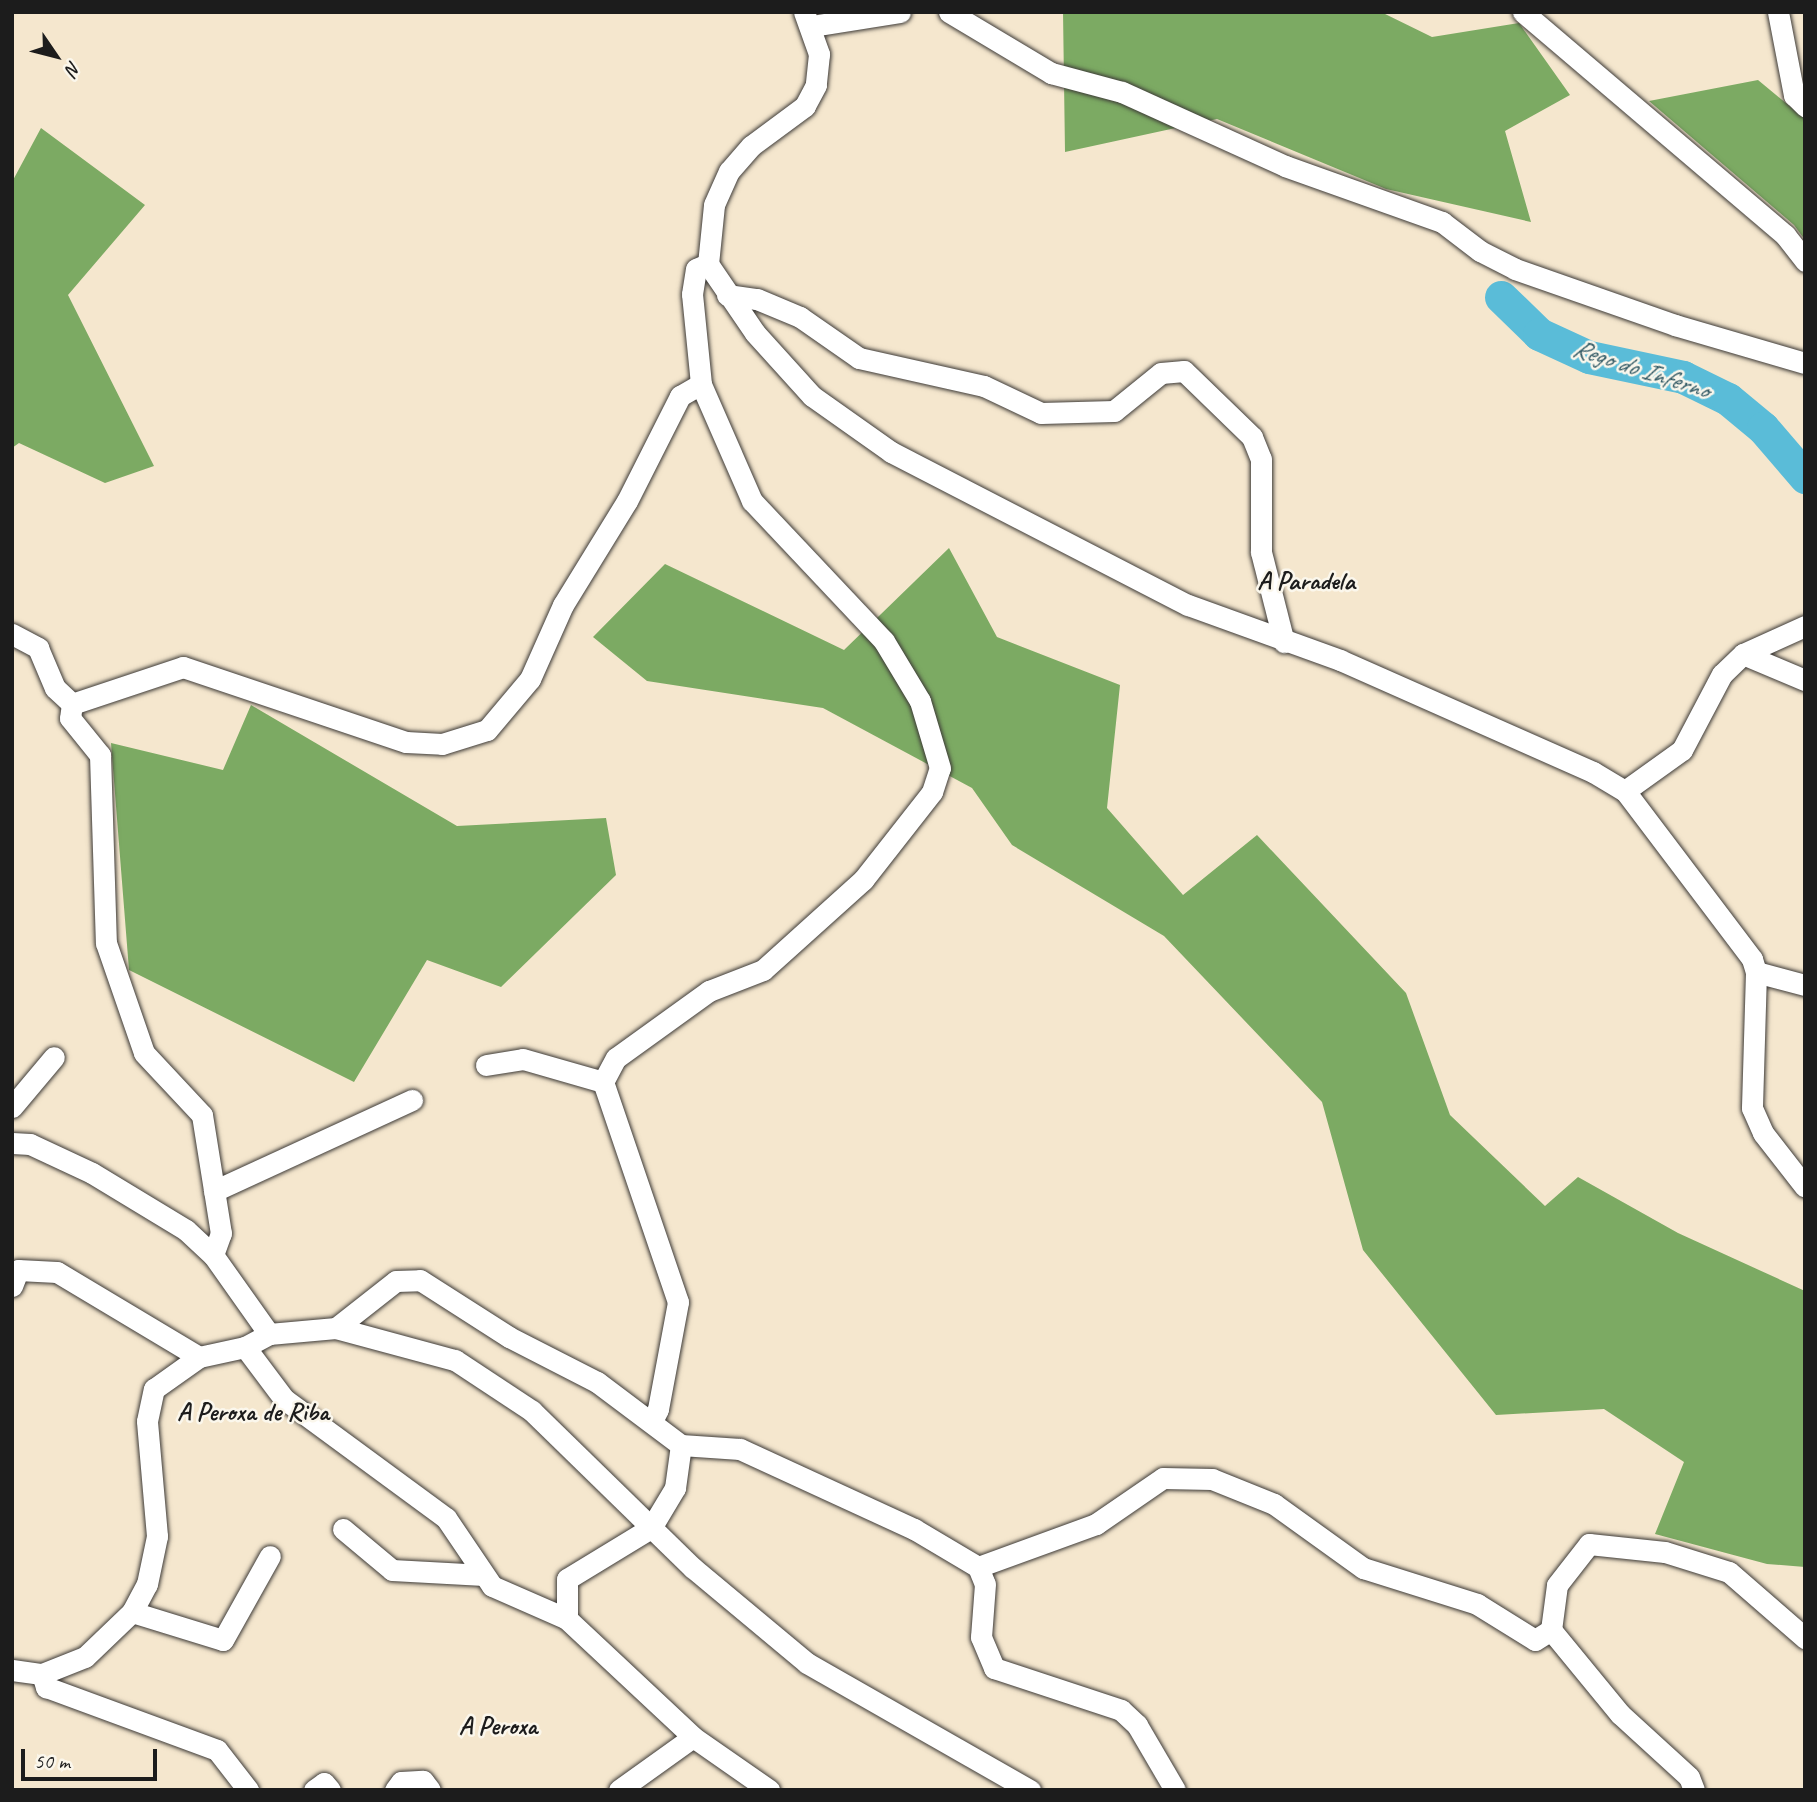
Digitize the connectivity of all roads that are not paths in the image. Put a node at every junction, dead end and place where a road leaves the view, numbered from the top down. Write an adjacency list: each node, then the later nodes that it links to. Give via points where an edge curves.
1 (900, 12): 5 (street)
2 (949, 12): 10 (street, via 1051,73 1122,92 1285,166 1442,222 1480,251 1516,269 1675,326)
3 (1523, 12): 7 (street, via 1784,234)
4 (1778, 12): 6 (street, via 1794,96)
5 (808, 19): 8 (street, via 819,54 816,85 805,106 751,146 729,171 714,205)
6 (1805, 106)
7 (1805, 261)
8 (708, 264): 9 (street); 11 (street, via 696,269 692,295)
9 (727, 295): 14 (street, via 812,396 891,453 1188,605); 14 (street, via 757,299 800,317 859,358 984,386 1041,413 1114,411 1161,373 1184,371 1252,437 1261,459 1262,552)
10 (1805, 363)
11 (701, 384): 17 (street, via 680,396 627,501 563,605 530,678 507,711 470,738 406,742 183,667 165,669 93,701); 23 (street, via 752,501 810,568 884,641 920,701 940,768 932,792 863,880 763,970 709,991 616,1058)
12 (1805, 626): 15 (street)
13 (12, 634): 17 (street, via 38,648 54,688)
14 (1284, 642): 18 (street, via 1340,660 1442,704)
15 (1743, 654): 16 (street); 18 (street, via 1722,674 1682,750)
16 (1805, 680)
17 (72, 704): 28 (street, via 70,718 100,755 106,943 144,1053 202,1115)
18 (1625, 791): 19 (street, via 1695,889 1740,939)
19 (1756, 972): 20 (street); 27 (street, via 1752,1108 1777,1154)
20 (1805, 985)
21 (54, 1057): 25 (street)
22 (486, 1065): 23 (street, via 523,1059)
23 (603, 1082): 35 (street, via 678,1302)
24 (412, 1100): 28 (street)
25 (12, 1107)
26 (12, 1143): 29 (street, via 30,1144 92,1173 186,1230)
27 (1805, 1187)
28 (214, 1191): 29 (street, via 221,1233)
29 (213, 1255): 32 (street)
30 (12, 1286): 34 (street, via 18,1270 57,1272)
31 (337, 1328): 32 (street); 35 (street, via 396,1281 419,1280 509,1337 597,1382); 37 (street, via 455,1360 532,1411)
32 (268, 1334): 33 (street)
33 (245, 1347): 34 (street); 41 (street, via 284,1399 446,1518)
34 (200, 1357): 42 (street, via 154,1388 147,1421 157,1536 147,1584)
35 (652, 1421): 36 (street)
36 (681, 1445): 37 (street, via 675,1488); 40 (street, via 740,1449 914,1529)
37 (651, 1528): 43 (street, via 567,1579); 49 (street, via 807,1663)
38 (343, 1529): 41 (street, via 391,1570)
39 (270, 1556): 42 (street, via 223,1640)
40 (978, 1567): 44 (street, via 1096,1524 1163,1478 1212,1479 1274,1504 1363,1569 1477,1604 1535,1640); 57 (street, via 985,1584 981,1637 994,1668 1121,1710 1137,1725)
41 (484, 1575): 43 (street, via 492,1586)
42 (132, 1612): 47 (street, via 85,1657)
43 (567, 1619): 48 (street)
44 (1550, 1630): 45 (street, via 1556,1584 1589,1544 1665,1552 1729,1572); 58 (street, via 1620,1714 1689,1777)
45 (1805, 1637)
46 (12, 1670): 47 (street)
47 (42, 1674): 50 (street, via 47,1687 217,1750)
48 (692, 1737): 55 (street); 56 (street)
49 (1026, 1788)
50 (248, 1790)
51 (314, 1790): 52 (street, via 324,1783)
52 (330, 1790)
53 (394, 1790): 54 (street, via 401,1782 423,1781)
54 (430, 1790)
55 (619, 1790)
56 (769, 1790)
57 (1175, 1790)
58 (1694, 1790)

